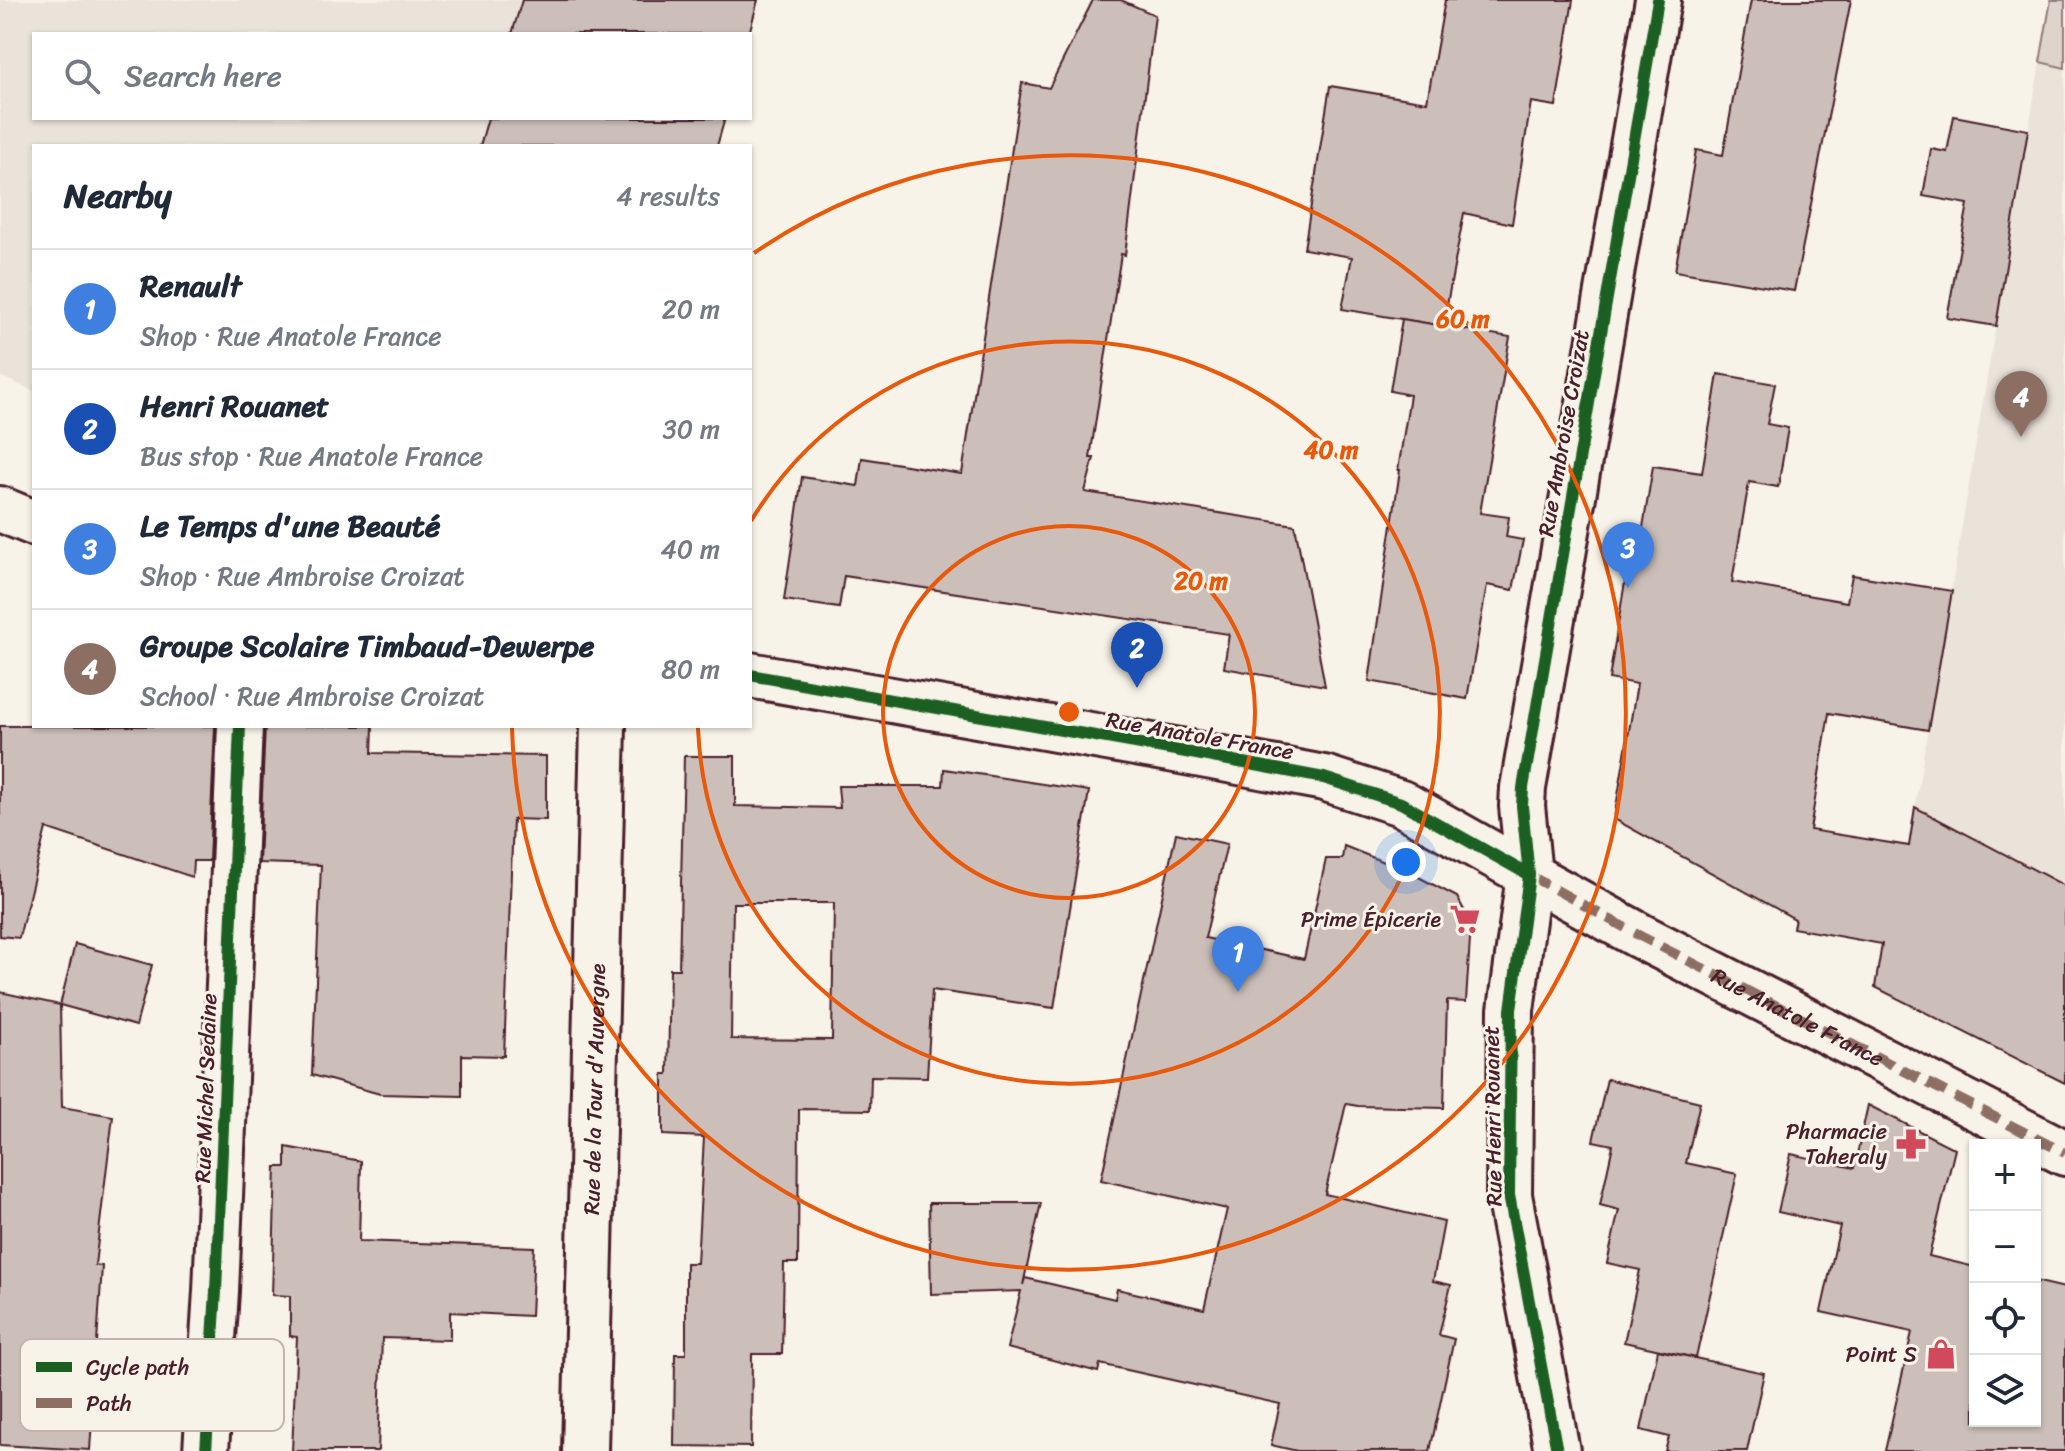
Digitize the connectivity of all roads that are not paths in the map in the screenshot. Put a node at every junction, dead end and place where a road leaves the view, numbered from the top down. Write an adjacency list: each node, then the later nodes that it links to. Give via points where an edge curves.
1 (1658, 0): 7 (street, Rue Ambroise Croizat, via 1523,788)
2 (0, 509): 3 (street)
3 (32, 522)
4 (752, 675): 7 (street, Rue Anatole France, via 1324,778 1401,803)
5 (240, 728): 9 (street, Rue Michel Sedaine)
6 (603, 728): 12 (street, Rue de la Tour d'Auvergne)
7 (1529, 875): 8 (street, Rue Anatole France); 13 (street, Rue Henri Rouanet, via 1511,1010 1509,1195)
8 (2065, 1153)
9 (213, 1339)
10 (207, 1431): 11 (street, Rue Michel Sedaine)
11 (206, 1451)
12 (585, 1451)
13 (1557, 1451)

